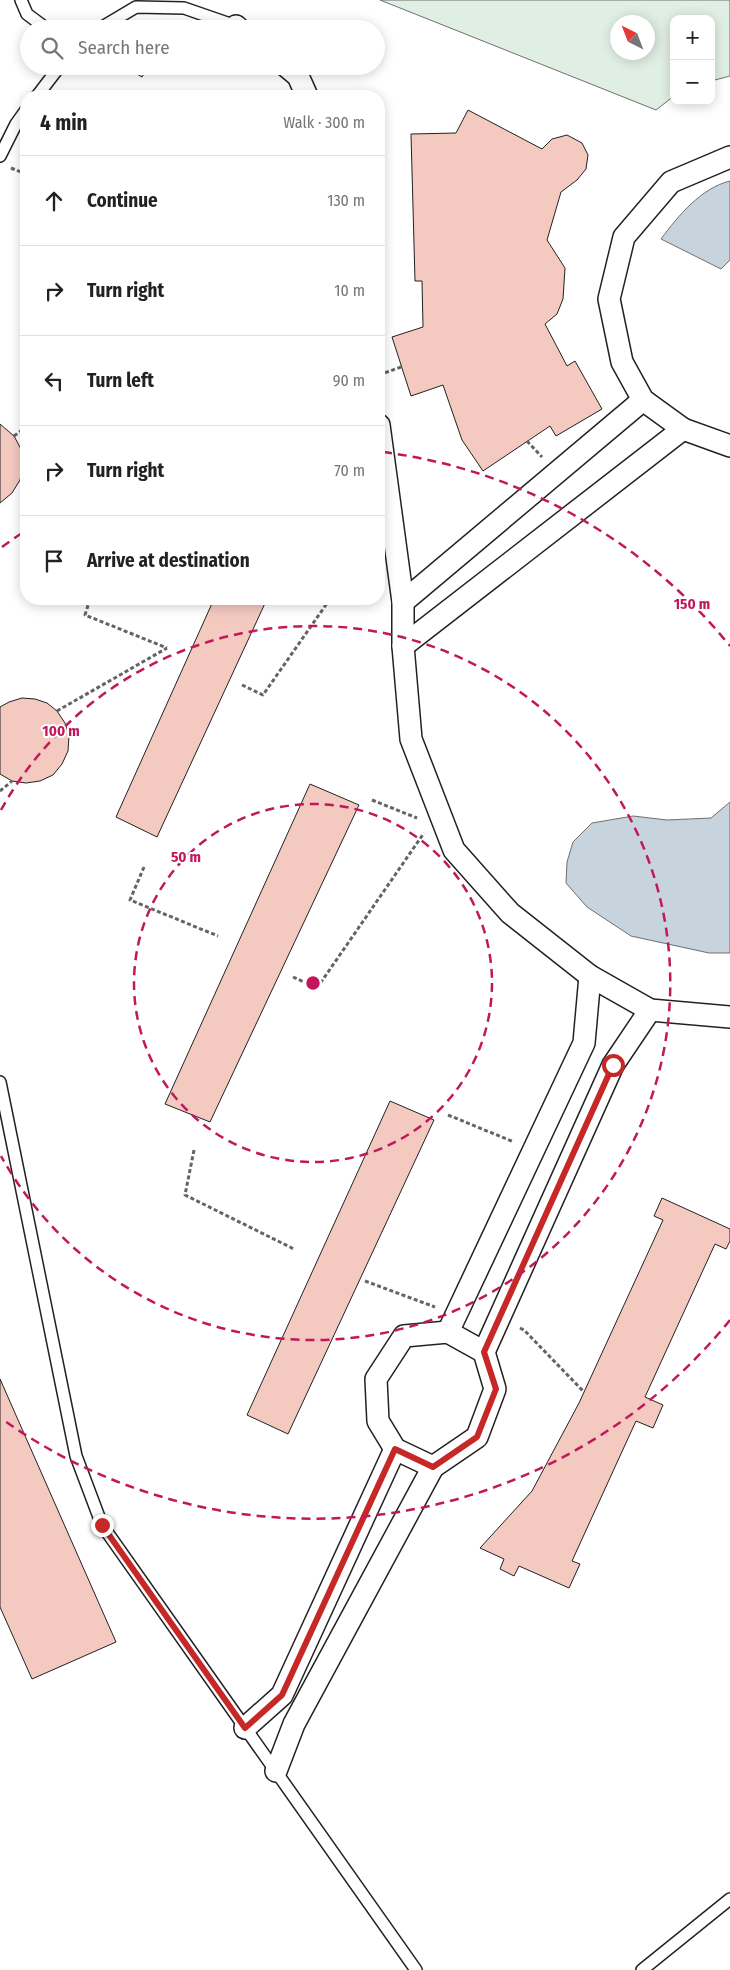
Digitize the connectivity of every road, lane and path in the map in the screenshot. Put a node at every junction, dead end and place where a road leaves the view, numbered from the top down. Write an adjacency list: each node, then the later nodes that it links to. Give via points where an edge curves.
1 (21, 0): 2 (lane, via 27,14)
2 (35, 20)
3 (115, 20): 4 (lane, via 136,8 184,8)
4 (218, 20)
5 (53, 75): 7 (lane)
6 (297, 75): 8 (street)
7 (42, 90)
8 (304, 90)
9 (20, 118): 10 (lane)
10 (0, 156)
11 (730, 157): 14 (street, via 671,182 624,237 609,298 622,362)
12 (401, 367): 13 (path)
13 (385, 373)
14 (643, 400): 15 (street); 20 (street)
15 (683, 429): 18 (street); 23 (street)
16 (20, 432): 17 (path)
17 (14, 436)
18 (730, 446)
19 (385, 469): 20 (street)
20 (403, 602): 23 (street)
21 (88, 605): 25 (path, via 85,615 167,648)
22 (326, 605): 24 (path, via 263,695)
23 (403, 646): 29 (street, via 411,739)
24 (242, 685)
25 (57, 711)
26 (12, 781): 27 (path)
27 (0, 791)
28 (372, 800): 29 (path)
29 (438, 827): 32 (street, via 510,913); 33 (path, via 318,988)
30 (144, 867): 31 (path, via 130,900)
31 (218, 936)
32 (590, 976): 34 (street); 39 (street, via 584,1043)
33 (293, 977)
34 (650, 1010): 35 (street); 42 (street, via 613,1065)
35 (730, 1017)
36 (0, 1082): 48 (lane, via 76,1456 102,1525)
37 (448, 1115): 39 (path)
38 (194, 1150): 40 (path, via 185,1195)
39 (534, 1150): 43 (street)
40 (294, 1249)
41 (365, 1281): 43 (path)
42 (498, 1319): 44 (street); 45 (path, via 524,1330)
43 (452, 1323): 44 (street); 46 (street, via 404,1336 376,1379 378,1421)
44 (484, 1352): 47 (street, via 496,1389 477,1437)
45 (584, 1392)
46 (395, 1449): 47 (street); 48 (street, via 282,1695)
47 (433, 1467): 49 (street, via 294,1724)
48 (245, 1728): 49 (lane)
49 (276, 1771): 51 (lane)
50 (730, 1899): 52 (lane)
51 (416, 1970)
52 (642, 1970)

